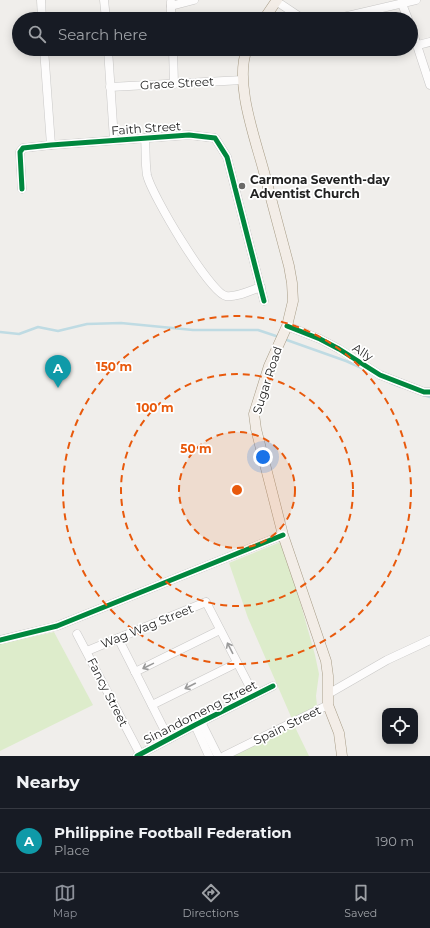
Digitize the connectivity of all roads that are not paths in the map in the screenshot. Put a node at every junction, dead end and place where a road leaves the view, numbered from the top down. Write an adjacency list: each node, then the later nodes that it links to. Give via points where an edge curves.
1 (41, 0): 8 (street)
2 (104, 0): 9 (street)
3 (194, 0): 6 (street)
4 (416, 0): 7 (street)
5 (276, 1): 10 (main road); 11 (street)
6 (171, 3)
7 (402, 4): 12 (street); 13 (street)
8 (42, 12)
9 (105, 12)
10 (269, 12)
11 (292, 12)
12 (366, 12)
13 (405, 12)
14 (430, 42): 15 (street)
15 (418, 45): 22 (street)
16 (45, 56): 26 (street)
17 (108, 56): 23 (street)
18 (173, 56): 21 (street)
19 (245, 56): 20 (main road, Sugar Road)
20 (243, 80): 21 (street, Grace Street); 30 (main road, Sugar Road, via 247,108 289,266 292,301)
21 (174, 84): 23 (street, Grace Street)
22 (430, 85)
23 (110, 86): 25 (street)
24 (145, 138): 25 (street, Faith Street); 28 (street, Faith Street, via 147,175 152,187 171,225 213,287 225,296 234,296); 28 (street, Faith Street, via 189,135 215,138 227,157)
25 (114, 140): 26 (street, Faith Street)
26 (51, 144): 27 (street, Faith Street, via 23,148 20,152)
27 (22, 189)
28 (261, 287): 29 (street, Faith Street)
29 (264, 301)
30 (287, 326): 31 (street, Ally, via 333,346 380,375); 32 (main road, Sugar Road, via 275,352 254,414)
31 (430, 392)
32 (283, 535): 36 (street, via 57,626); 42 (main road, Sugar Road, via 326,661)
33 (220, 630): 35 (street, Wag Wag Street, via 206,602); 39 (street, one-way to 33); 40 (street, one-way to 40)
34 (78, 634): 38 (street, Fancy Street)
35 (118, 638): 38 (street, Wag Wag Street); 40 (street)
36 (0, 640)
37 (430, 640): 42 (street, via 387,660)
38 (87, 651): 49 (street, Fancy Street)
39 (237, 663): 43 (street); 44 (street, one-way to 44)
40 (135, 672): 44 (street)
41 (273, 686): 43 (street, Sinandomeng Street)
42 (328, 694): 45 (main road, Sugar Road)
43 (254, 695): 46 (street, Sinandomeng Street)
44 (152, 705): 47 (street)
45 (328, 705): 50 (street, Spain Street); 51 (main road, Sugar Road, via 339,733)
46 (198, 724): 47 (street, Sinandomeng Street); 48 (street)
47 (169, 739): 49 (street, Sinandomeng Street)
48 (212, 754)
49 (138, 755)
50 (224, 756)
51 (342, 756)

